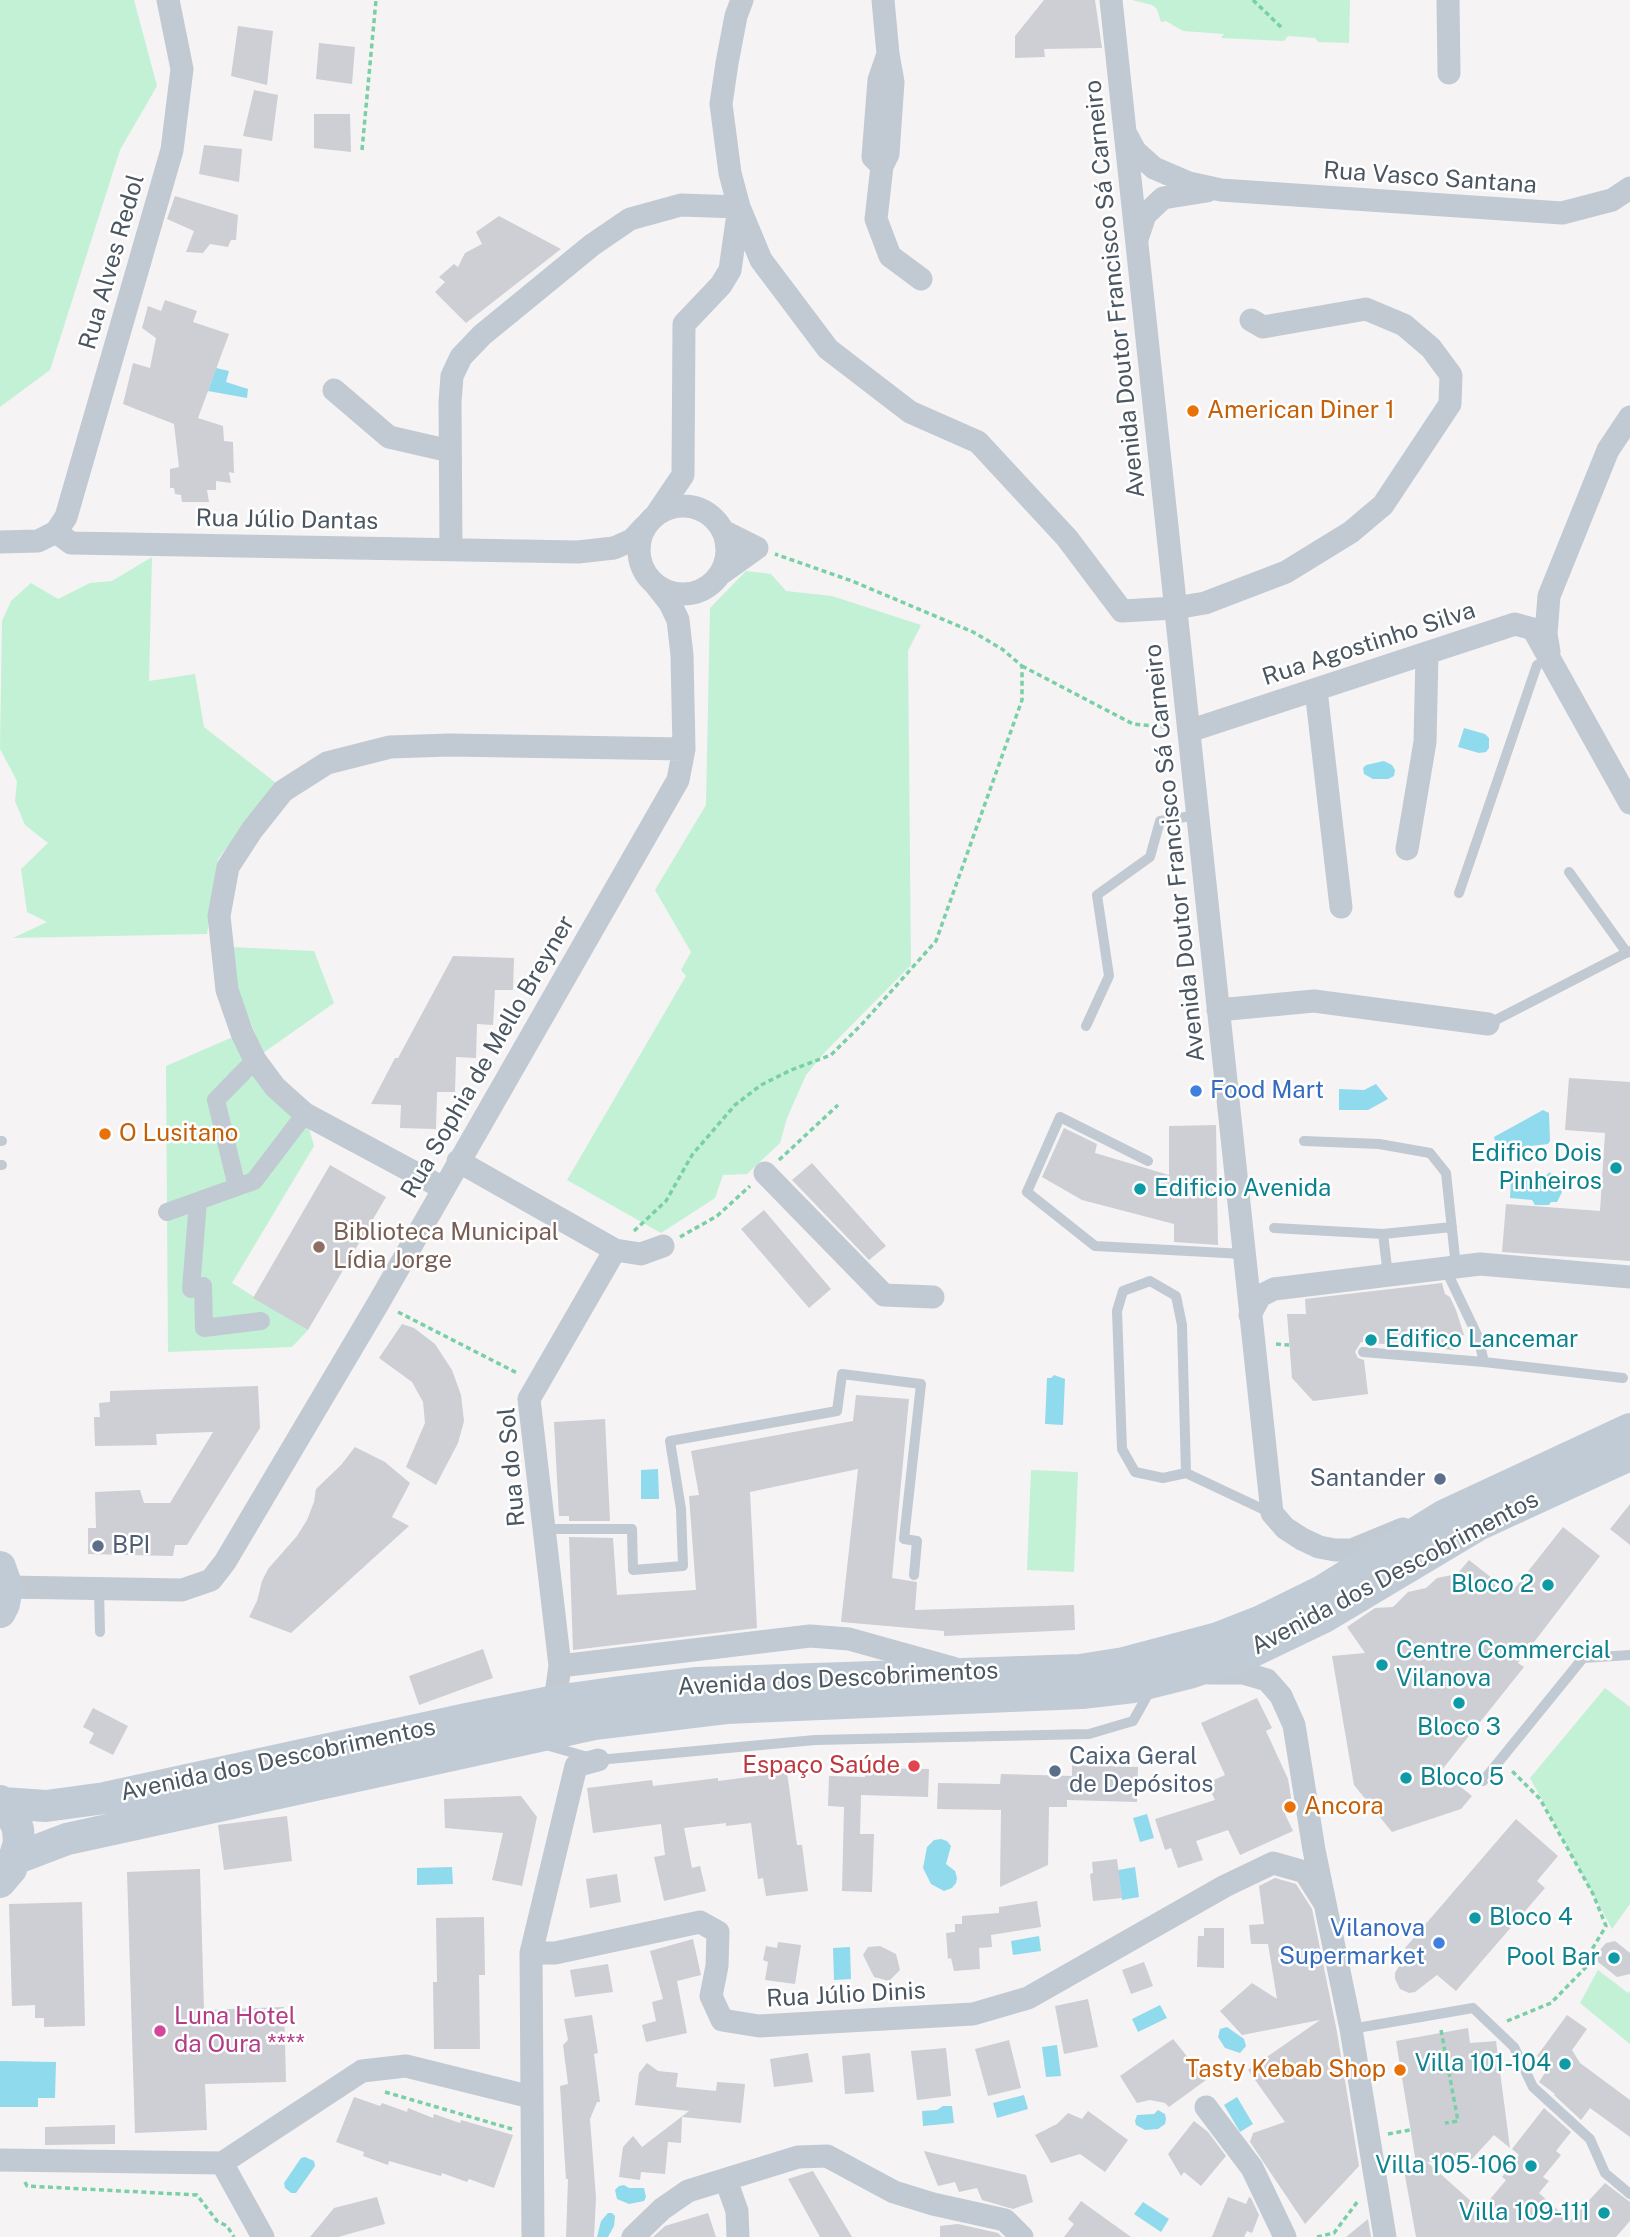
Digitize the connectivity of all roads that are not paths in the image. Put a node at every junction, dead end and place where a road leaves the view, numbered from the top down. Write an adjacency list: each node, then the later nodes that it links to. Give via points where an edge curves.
1 (168, 0): 22 (street, Rua Alves Redol, via 183,69 172,150 66,517)
2 (742, 0): 12 (street, via 721,104)
3 (883, 0): 14 (street, via 888,54 879,80 873,157 882,166 876,219 890,256)
4 (1111, 0): 8 (street, Avenida Doutor Francisco Sá Carneiro)
5 (1121, 0): 8 (lane, via 1129,81)
6 (1448, 0): 7 (street)
7 (1450, 73)
8 (1122, 103): 9 (street, Avenida Doutor Francisco Sá Carneiro)
9 (1125, 133): 11 (street, Rua Vasco Santana, via 1135,151 1154,167 1189,183); 13 (street, Avenida Doutor Francisco Sá Carneiro)
10 (1630, 188): 11 (street, Rua Vasco Santana, via 1612,200 1562,213)
11 (1220, 190): 13 (street, Rua Vasco Santana, via 1163,198 1144,215)
12 (739, 207): 18 (street, via 681,205 630,219 482,335 461,357 452,376); 19 (street, via 730,270 684,324); 28 (street, via 761,260 828,349 911,412 978,442 1067,538 1122,611)
13 (1136, 242): 28 (street, Avenida Doutor Francisco Sá Carneiro)
14 (921, 279)
15 (1251, 320): 28 (street, via 1263,327 1366,309 1404,325 1432,348 1451,375 1450,404 1383,505 1352,532 1286,572 1205,603)
16 (334, 390): 18 (street, via 389,437)
17 (1630, 417): 31 (street, via 1608,450 1549,596 1546,634)
18 (450, 451): 24 (street)
19 (682, 475): 20 (street, Rua Sophia de Mello Breyner); 21 (street)
20 (651, 520): 21 (street, via 670,507 685,505 701,509); 25 (street, Rua Júlio Dantas, via 632,540 614,548); 27 (street, Rua Sophia de Mello Breyner, via 642,534 639,552)
21 (719, 524): 26 (street, Rua Sophia de Mello Breyner, via 728,554); 26 (street, via 757,548)
22 (56, 532): 23 (street, via 38,541); 24 (street, Rua Júlio Dantas, via 71,543)
23 (0, 542)
24 (451, 548): 25 (street, Rua Júlio Dantas)
25 (578, 552): 27 (street, Rua Júlio Dantas, via 624,562)
26 (716, 580): 27 (street, via 693,594 677,594); 30 (street, Rua Sophia de Mello Breyner, via 695,603 686,622)
27 (653, 583): 30 (street, Rua Sophia de Mello Breyner, via 678,620)
28 (1175, 608): 33 (street, Avenida Doutor Francisco Sá Carneiro)
29 (1427, 654): 31 (street, Rua Agostinho Silva, via 1515,624 1532,629); 32 (street, Rua Agostinho Silva); 37 (street, via 1425,742)
30 (682, 655): 34 (street, Rua Sophia de Mello Breyner)
31 (1550, 659): 35 (street, Rua Agostinho Silva); 39 (lane, via 1537,665)
32 (1316, 690): 33 (street, Rua Agostinho Silva); 40 (street)
33 (1189, 730): 36 (street, Avenida Doutor Francisco Sá Carneiro)
34 (684, 749): 45 (street, via 390,747 327,763 283,791 228,867 219,916 227,990); 48 (street, Rua Sophia de Mello Breyner, via 678,780)
35 (1630, 803)
36 (1198, 815): 42 (street, Avenida Doutor Francisco Sá Carneiro); 44 (lane, via 1160,821 1150,857 1097,895 1109,976)
37 (1408, 849)
38 (1569, 872): 41 (lane)
39 (1459, 893)
40 (1341, 907)
41 (1628, 952): 43 (lane)
42 (1219, 1010): 43 (street, via 1314,1001); 60 (street, Avenida Doutor Francisco Sá Carneiro)
43 (1488, 1024)
44 (1086, 1026)
45 (255, 1060): 46 (street, via 275,1087); 51 (street, via 216,1100)
46 (305, 1114): 51 (street, via 254,1181); 52 (street)
47 (1304, 1141): 55 (lane, via 1379,1143 1430,1153 1446,1173)
48 (458, 1161): 52 (street, Rua Sophia de Mello Breyner); 59 (street)
49 (1147, 1161): 60 (lane, via 1060,1117 1027,1192 1095,1246)
50 (765, 1172): 64 (street, via 884,1295)
51 (237, 1187): 53 (street)
52 (443, 1188): 78 (street, Rua Sophia de Mello Breyner, via 243,1533 211,1580 182,1590)
53 (198, 1201): 54 (street); 66 (street, via 191,1289 203,1286 204,1328)
54 (167, 1212)
55 (1452, 1227): 57 (lane); 61 (lane)
56 (1274, 1228): 57 (lane)
57 (1383, 1234): 62 (lane)
58 (663, 1247): 59 (street, via 641,1254)
59 (615, 1250): 75 (street, Rua do Sol, via 529,1399)
60 (1244, 1254): 65 (street, Avenida Doutor Francisco Sá Carneiro)
61 (1450, 1267): 62 (street); 63 (street, via 1480,1264); 68 (lane)
62 (1388, 1275): 65 (street, via 1274,1289 1260,1296)
63 (1630, 1277)
64 (933, 1297)
65 (1250, 1315): 73 (street, Avenida Doutor Francisco Sá Carneiro)
66 (261, 1321)
67 (1363, 1352): 68 (lane)
68 (1484, 1362): 69 (lane)
69 (1623, 1378)
70 (1630, 1429): 74 (main road, Avenida dos Descobrimentos)
71 (1630, 1455): 82 (main road, Avenida dos Descobrimentos, via 1478,1525 1324,1617 1251,1652)
72 (1186, 1473): 72 (lane, via 1182,1325 1175,1296 1150,1281 1123,1291 1117,1311 1122,1449 1135,1472 1163,1478); 73 (lane)
73 (1272, 1513): 74 (street, via 1302,1539 1335,1550 1352,1550)
74 (1443, 1516): 83 (main road, Avenida dos Descobrimentos, via 1322,1591 1218,1638 1080,1670)
75 (544, 1529): 76 (lane, via 632,1530 633,1570 683,1566 681,1508 670,1441 837,1411 842,1374 921,1384 905,1539 917,1541); 81 (street, Rua do Sol)
76 (914, 1575)
77 (2, 1588): 78 (street, Rua Sophia de Mello Breyner)
78 (99, 1590): 79 (lane)
79 (100, 1632)
80 (1630, 1655): 88 (lane, via 1583,1658)
81 (559, 1665): 83 (street, via 810,1636 849,1639); 85 (street, Rua do Sol)
82 (1189, 1672): 84 (main road, Avenida dos Descobrimentos); 91 (street, via 1243,1673 1267,1680 1281,1696 1294,1725)
83 (967, 1673): 85 (main road, Avenida dos Descobrimentos, via 697,1683)
84 (1156, 1681): 86 (main road, Avenida dos Descobrimentos, via 1082,1693 726,1708 594,1724); 87 (lane, Avenida dos Descobrimentos, via 1133,1721 1089,1734 816,1740)
85 (555, 1701): 89 (main road, Avenida dos Descobrimentos, via 105,1798 46,1806)
86 (527, 1739): 87 (lane, Avenida dos Descobrimentos); 90 (main road, Avenida dos Descobrimentos, via 67,1839)
87 (598, 1760): 92 (street, via 576,1766)
88 (1483, 1782)
89 (1, 1802): 90 (main road, via 18,1829 19,1843)
90 (8, 1870)
91 (1324, 1902): 92 (street, Rua Júlio Dinis, via 1305,1872 1273,1863 1028,1998 973,2014 759,2026 722,2020 711,1996 718,1933 700,1922 555,1953); 93 (street)
92 (531, 1953): 94 (street)
93 (1350, 2029): 99 (lane, via 1472,2008 1514,2047 1533,2087 1590,2139 1605,2173); 106 (street)
94 (531, 2097): 97 (street, via 406,2066 362,2071); 101 (street)
95 (1206, 2107): 105 (street, via 1252,2168)
96 (0, 2160): 97 (street)
97 (222, 2163): 100 (street)
98 (726, 2179): 102 (street, via 688,2192); 103 (street, via 737,2211); 104 (street, via 798,2157 827,2156 894,2192 1005,2220)
99 (1630, 2194)
100 (263, 2237)
101 (533, 2237)
102 (633, 2237)
103 (738, 2237)
104 (1022, 2237)
105 (1285, 2237)
106 (1385, 2237)

